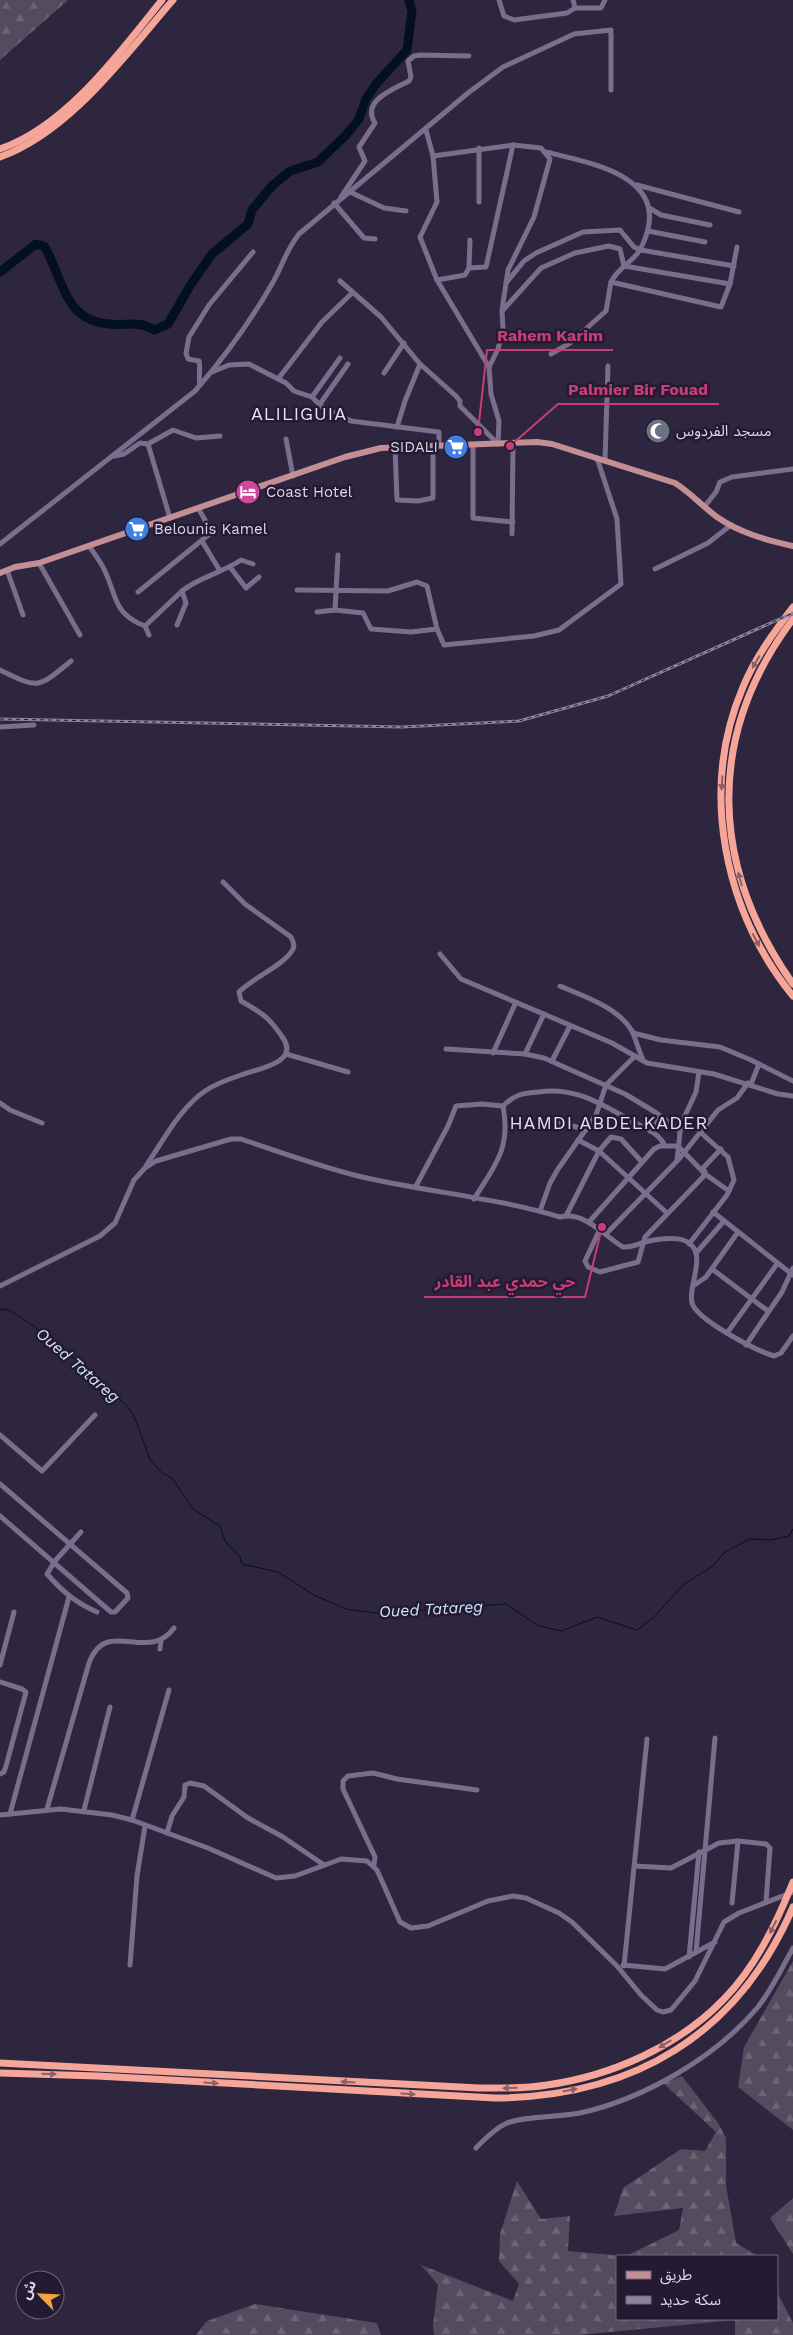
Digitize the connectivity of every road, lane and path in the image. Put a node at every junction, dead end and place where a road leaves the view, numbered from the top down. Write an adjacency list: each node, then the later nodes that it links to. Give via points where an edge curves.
1 (162, 0): 12 (highway, via 67,108 26,138)
2 (173, 0): 15 (highway, via 72,112 43,135)
3 (499, 0): 6 (street, via 504,16 514,20 567,13)
4 (573, 0): 6 (street)
5 (605, 0): 6 (street, via 601,8)
6 (575, 8)
7 (469, 56): 18 (street, via 420,55 408,62 409,81 376,100 371,108 370,115 375,123 359,147 364,160)
8 (611, 90): 9 (street, via 611,30 574,34 503,68)
9 (426, 130): 14 (street); 17 (street)
10 (513, 145): 11 (street); 13 (street, via 541,148); 34 (street, via 486,267)
11 (479, 148): 14 (street); 19 (street)
12 (0, 149)
13 (546, 152): 16 (street, via 605,167); 39 (street, via 550,159 539,201 508,270)
14 (433, 156): 35 (street, via 437,202 420,237)
15 (0, 157)
16 (636, 185): 21 (street); 23 (street)
17 (350, 192): 18 (street); 22 (street, via 384,208)
18 (341, 198): 20 (street)
19 (479, 202)
20 (334, 204): 26 (street, via 364,238); 49 (street, via 291,244 268,290)
21 (651, 209): 24 (street, via 661,215); 25 (street)
22 (406, 211)
23 (739, 212)
24 (710, 226)
25 (648, 231): 28 (street); 30 (street)
26 (375, 238)
27 (470, 240): 34 (street)
28 (704, 242)
29 (737, 247): 33 (street)
30 (641, 250): 32 (street); 33 (street); 39 (street, via 634,247 620,230 583,232 524,261)
31 (253, 252): 52 (street, via 209,305 187,341 188,359 200,364)
32 (624, 266): 37 (street); 38 (street); 41 (street, via 620,249 609,246 575,253 541,268)
33 (734, 266): 38 (street)
34 (469, 268): 35 (street, via 465,275)
35 (437, 280): 47 (street)
36 (340, 281): 40 (street)
37 (611, 282): 38 (street, via 721,307); 43 (street, via 606,311 570,343)
38 (730, 284)
39 (505, 285): 41 (street)
40 (352, 292): 42 (street); 51 (street, via 322,322)
41 (502, 310): 47 (street, via 503,330)
42 (404, 344): 46 (street); 50 (street)
43 (551, 354)
44 (340, 358): 53 (street)
45 (348, 364): 54 (street)
46 (420, 364): 55 (street); 60 (street, via 460,400 460,406)
47 (489, 366): 60 (street, via 491,394 498,421)
48 (608, 366): 66 (street)
49 (211, 373): 51 (street, via 229,365 249,364); 52 (street)
50 (384, 373)
51 (278, 379): 53 (street, via 294,391)
52 (200, 385): 64 (street)
53 (312, 397): 54 (street)
54 (320, 404): 55 (street, via 351,421)
55 (397, 427): 61 (street, via 439,432)
56 (220, 436): 59 (street, via 196,438 173,430)
57 (286, 439): 68 (street)
58 (513, 443): 60 (main road); 65 (main road, via 552,444); 72 (street)
59 (148, 444): 64 (street, via 140,443 124,454); 71 (street)
60 (498, 444): 62 (main road)
61 (436, 445): 62 (main road); 63 (main road); 63 (street, via 433,498 418,501 397,500)
62 (473, 445): 72 (street, via 473,518)
63 (395, 448): 68 (main road, via 345,457)
64 (113, 456): 76 (street)
65 (597, 458): 66 (main road); 98 (street, via 617,518 621,584 559,630 534,636 444,645)
66 (605, 460): 69 (main road, via 675,483)
67 (793, 469): 69 (street, via 732,477 720,482)
68 (293, 476): 70 (main road)
69 (705, 506): 73 (main road)
70 (198, 508): 71 (main road); 75 (street, via 212,532)
71 (170, 518): 77 (main road)
72 (513, 522): 74 (street)
73 (731, 525): 78 (main road, via 769,541); 83 (street, via 708,543)
74 (512, 534)
75 (202, 541): 85 (street); 90 (street)
76 (0, 544)
77 (89, 546): 80 (main road); 97 (street, via 104,568 116,605 131,621)
78 (793, 546)
79 (338, 555): 88 (street)
80 (39, 563): 84 (main road); 99 (street)
81 (253, 564): 82 (street, via 241,560)
82 (230, 567): 85 (street); 86 (street, via 246,588)
83 (655, 569)
84 (3, 571): 94 (street)
85 (220, 571): 89 (street)
86 (259, 577)
87 (297, 590): 88 (street)
88 (337, 590): 92 (street); 98 (street, via 388,591 417,582 427,586)
89 (182, 591): 96 (street, via 186,603); 97 (street)
90 (138, 592)
91 (793, 607): 105 (highway, one-way to 105, via 751,669 737,701)
92 (335, 610): 93 (street); 98 (street, via 363,613 371,629 411,632)
93 (317, 612)
94 (23, 615)
95 (793, 619): 105 (highway, via 754,680)
96 (177, 625)
97 (145, 626): 100 (street)
98 (436, 629)
99 (80, 635)
100 (149, 635)
101 (71, 661): 102 (street, via 46,681 30,684)
102 (0, 670)
103 (34, 725): 104 (street)
104 (0, 727)
105 (732, 735): 108 (highway, one-way to 105, via 757,925 739,876 732,839); 110 (highway, one-way to 110, via 722,783 722,805 734,888 766,960)
106 (223, 882): 117 (street, via 246,904 292,937 292,950 239,992 241,1001 264,1013 276,1027 288,1045)
107 (440, 954): 111 (street, via 462,979)
108 (793, 984)
109 (560, 986): 114 (street, via 610,1011)
110 (793, 996)
111 (516, 1002): 112 (street); 116 (street)
112 (544, 1014): 113 (street); 118 (street)
113 (570, 1026): 119 (street); 120 (street)
114 (633, 1033): 121 (street); 122 (street, via 677,1043 718,1047)
115 (446, 1049): 116 (street)
116 (493, 1053): 118 (street)
117 (286, 1054): 123 (street); 147 (street, via 279,1062 205,1091 188,1106)
118 (526, 1054): 120 (street)
119 (635, 1056): 121 (street); 127 (street)
120 (552, 1061): 127 (street)
121 (643, 1061): 124 (street)
122 (759, 1064): 125 (street); 126 (street)
123 (348, 1072)
124 (699, 1072): 126 (street); 137 (street, via 696,1092)
125 (793, 1081)
126 (749, 1084): 128 (street); 138 (street)
127 (606, 1085): 129 (street); 132 (street)
128 (793, 1096)
129 (601, 1102): 131 (street, via 572,1092 550,1090 512,1097); 135 (street); 136 (street)
130 (0, 1103): 134 (street)
131 (504, 1106): 150 (street, via 456,1106); 153 (street, via 507,1128 502,1149 496,1166)
132 (661, 1117): 136 (street); 137 (street)
133 (553, 1120): 135 (street)
134 (42, 1123)
135 (586, 1130): 139 (street)
136 (650, 1131): 140 (street)
137 (680, 1131): 141 (street)
138 (699, 1131): 142 (street); 144 (street)
139 (578, 1140): 143 (street); 154 (street, via 550,1184)
140 (665, 1146): 141 (street); 146 (street, via 654,1149)
141 (678, 1146): 144 (street); 145 (street)
142 (721, 1149): 148 (street, via 702,1168); 151 (street, via 728,1157 734,1174)
143 (599, 1151): 146 (street, via 615,1136); 149 (street); 157 (street)
144 (684, 1153): 145 (street); 148 (street)
145 (677, 1161): 152 (street)
146 (642, 1162): 149 (street)
147 (145, 1168): 150 (street, via 156,1161 231,1139 241,1139 358,1176); 169 (street, via 134,1180 115,1223 100,1236)
148 (704, 1172): 151 (street); 156 (street)
149 (628, 1178): 152 (street); 159 (street)
150 (416, 1186): 153 (street)
151 (729, 1191): 155 (street)
152 (646, 1193): 156 (street); 162 (street)
153 (474, 1199): 154 (street)
154 (540, 1211): 157 (street)
155 (712, 1212): 158 (street); 164 (street)
156 (667, 1213): 163 (street)
157 (566, 1216): 159 (street)
158 (724, 1221): 161 (street); 165 (street)
159 (590, 1222): 160 (street)
160 (600, 1229): 162 (street); 163 (street, via 585,1263 597,1272 636,1264)
161 (738, 1232): 166 (street); 167 (street)
162 (606, 1234): 163 (street, via 623,1247)
163 (645, 1240): 164 (street, via 682,1240)
164 (689, 1244): 165 (street)
165 (696, 1253): 170 (street)
166 (777, 1264): 168 (street); 171 (street)
167 (712, 1269): 170 (street, via 704,1280); 171 (street)
168 (792, 1272): 172 (street)
169 (0, 1286)
170 (693, 1286): 173 (street, via 695,1309)
171 (752, 1299): 172 (street); 173 (street)
172 (768, 1311): 175 (street)
173 (727, 1333): 175 (street)
174 (793, 1336): 175 (street, via 776,1356)
175 (746, 1345)
176 (94, 1415): 177 (street, via 42,1471)
177 (0, 1435)
178 (0, 1484): 181 (street)
179 (0, 1516): 182 (street)
180 (81, 1532): 181 (street)
181 (71, 1544): 182 (street); 182 (street, via 127,1593 128,1598 115,1612)
182 (55, 1561): 183 (street, via 48,1574)
183 (69, 1597): 185 (street); 199 (street)
184 (14, 1612): 189 (street)
185 (97, 1612)
186 (174, 1628): 187 (street)
187 (161, 1640): 188 (street); 197 (street, via 136,1643 108,1641 95,1648)
188 (160, 1649)
189 (0, 1665)
190 (0, 1682): 195 (street, via 26,1692 6,1766)
191 (169, 1690): 201 (street)
192 (110, 1707): 198 (street)
193 (715, 1738): 205 (street)
194 (646, 1739): 208 (street)
195 (0, 1774)
196 (477, 1790): 207 (street, via 372,1773 348,1776 342,1789 375,1857)
197 (47, 1809): 198 (street); 199 (street)
198 (84, 1810): 201 (street)
199 (10, 1814): 200 (street)
200 (0, 1815)
201 (132, 1820): 202 (street)
202 (145, 1826): 203 (street); 218 (street, via 136,1876)
203 (167, 1834): 206 (street, via 276,1878 295,1876); 206 (street, via 172,1816 184,1797 185,1785 198,1783)
204 (738, 1841): 205 (street, via 716,1844); 211 (street, via 766,1844 770,1848); 212 (street)
205 (702, 1851): 208 (street, via 670,1868); 216 (street); 217 (street)
206 (324, 1865): 207 (street, via 353,1858)
207 (374, 1865): 219 (street, via 395,1914 404,1926 428,1926 478,1904 520,1896 566,1918)
208 (635, 1866): 220 (street)
209 (793, 1882): 221 (highway, one-way to 221, via 756,1958 725,1998 704,2017 658,2048 603,2072 570,2080 527,2087 479,2088)
210 (793, 1892): 211 (street)
211 (766, 1902): 214 (street, via 730,1917 722,1925)
212 (732, 1903)
213 (792, 1909): 222 (highway, one-way to 213, via 495,2098 539,2096 577,2089 641,2068 671,2053 717,2020 755,1977)
214 (715, 1942): 216 (street); 219 (street, via 695,1981 667,2012 657,2010)
215 (793, 1948): 223 (street, via 758,2006 725,2041 694,2063 629,2097 598,2108 511,2121 495,2130)
216 (696, 1952): 217 (street)
217 (689, 1956): 220 (street, via 661,1970)
218 (130, 1965)
219 (617, 1966): 220 (street)
220 (624, 1966)
221 (0, 2063)
222 (0, 2073)
223 (476, 2148)

